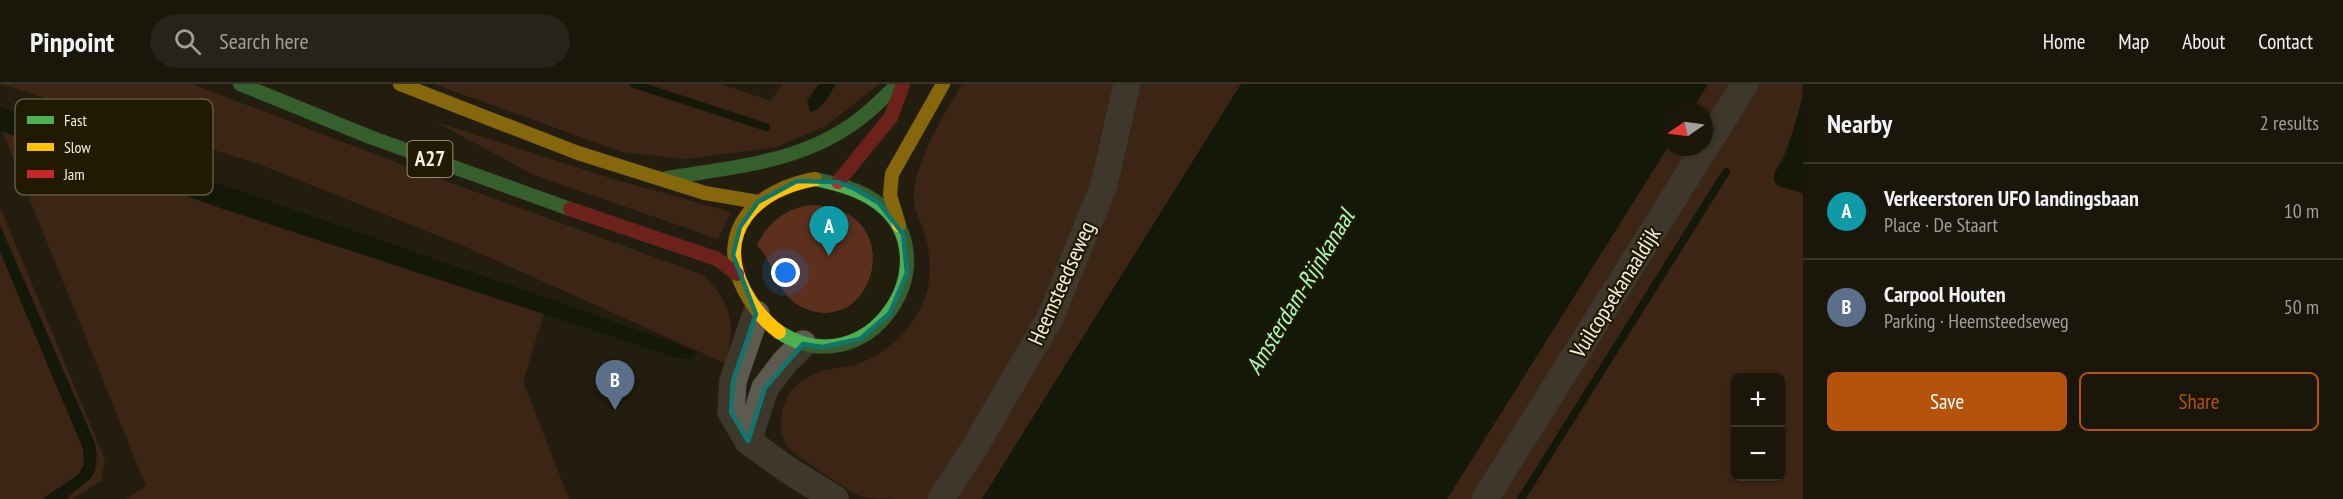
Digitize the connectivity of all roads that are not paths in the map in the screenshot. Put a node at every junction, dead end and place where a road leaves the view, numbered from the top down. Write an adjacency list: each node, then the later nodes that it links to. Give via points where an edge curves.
1 (240, 84): 12 (main road, A27, via 381,141 717,259)
2 (400, 84): 8 (main road, via 578,153)
3 (898, 84): 8 (main road, via 838,134 790,155)
4 (903, 84): 9 (main road, via 891,117)
5 (943, 84): 11 (main road, via 890,177 889,195)
6 (1127, 84): 17 (street, Heemsteedseweg, via 1104,185 1051,316)
7 (1745, 84): 18 (street, Vuilcopsekanaaldijk)
8 (662, 179): 10 (main road, via 705,193)
9 (838, 182): 10 (main road, via 796,181); 11 (main road, via 868,195)
10 (758, 202): 12 (main road, via 736,239 733,255)
11 (899, 225): 14 (main road, via 908,255 907,273 890,313 860,339 822,347)
12 (737, 274): 13 (main road)
13 (756, 314): 14 (main road, via 784,336); 15 (street, via 733,381 731,412)
14 (803, 344): 15 (street, via 765,388)
15 (748, 441): 16 (street)
16 (835, 499)
17 (941, 499)
18 (1485, 499)

